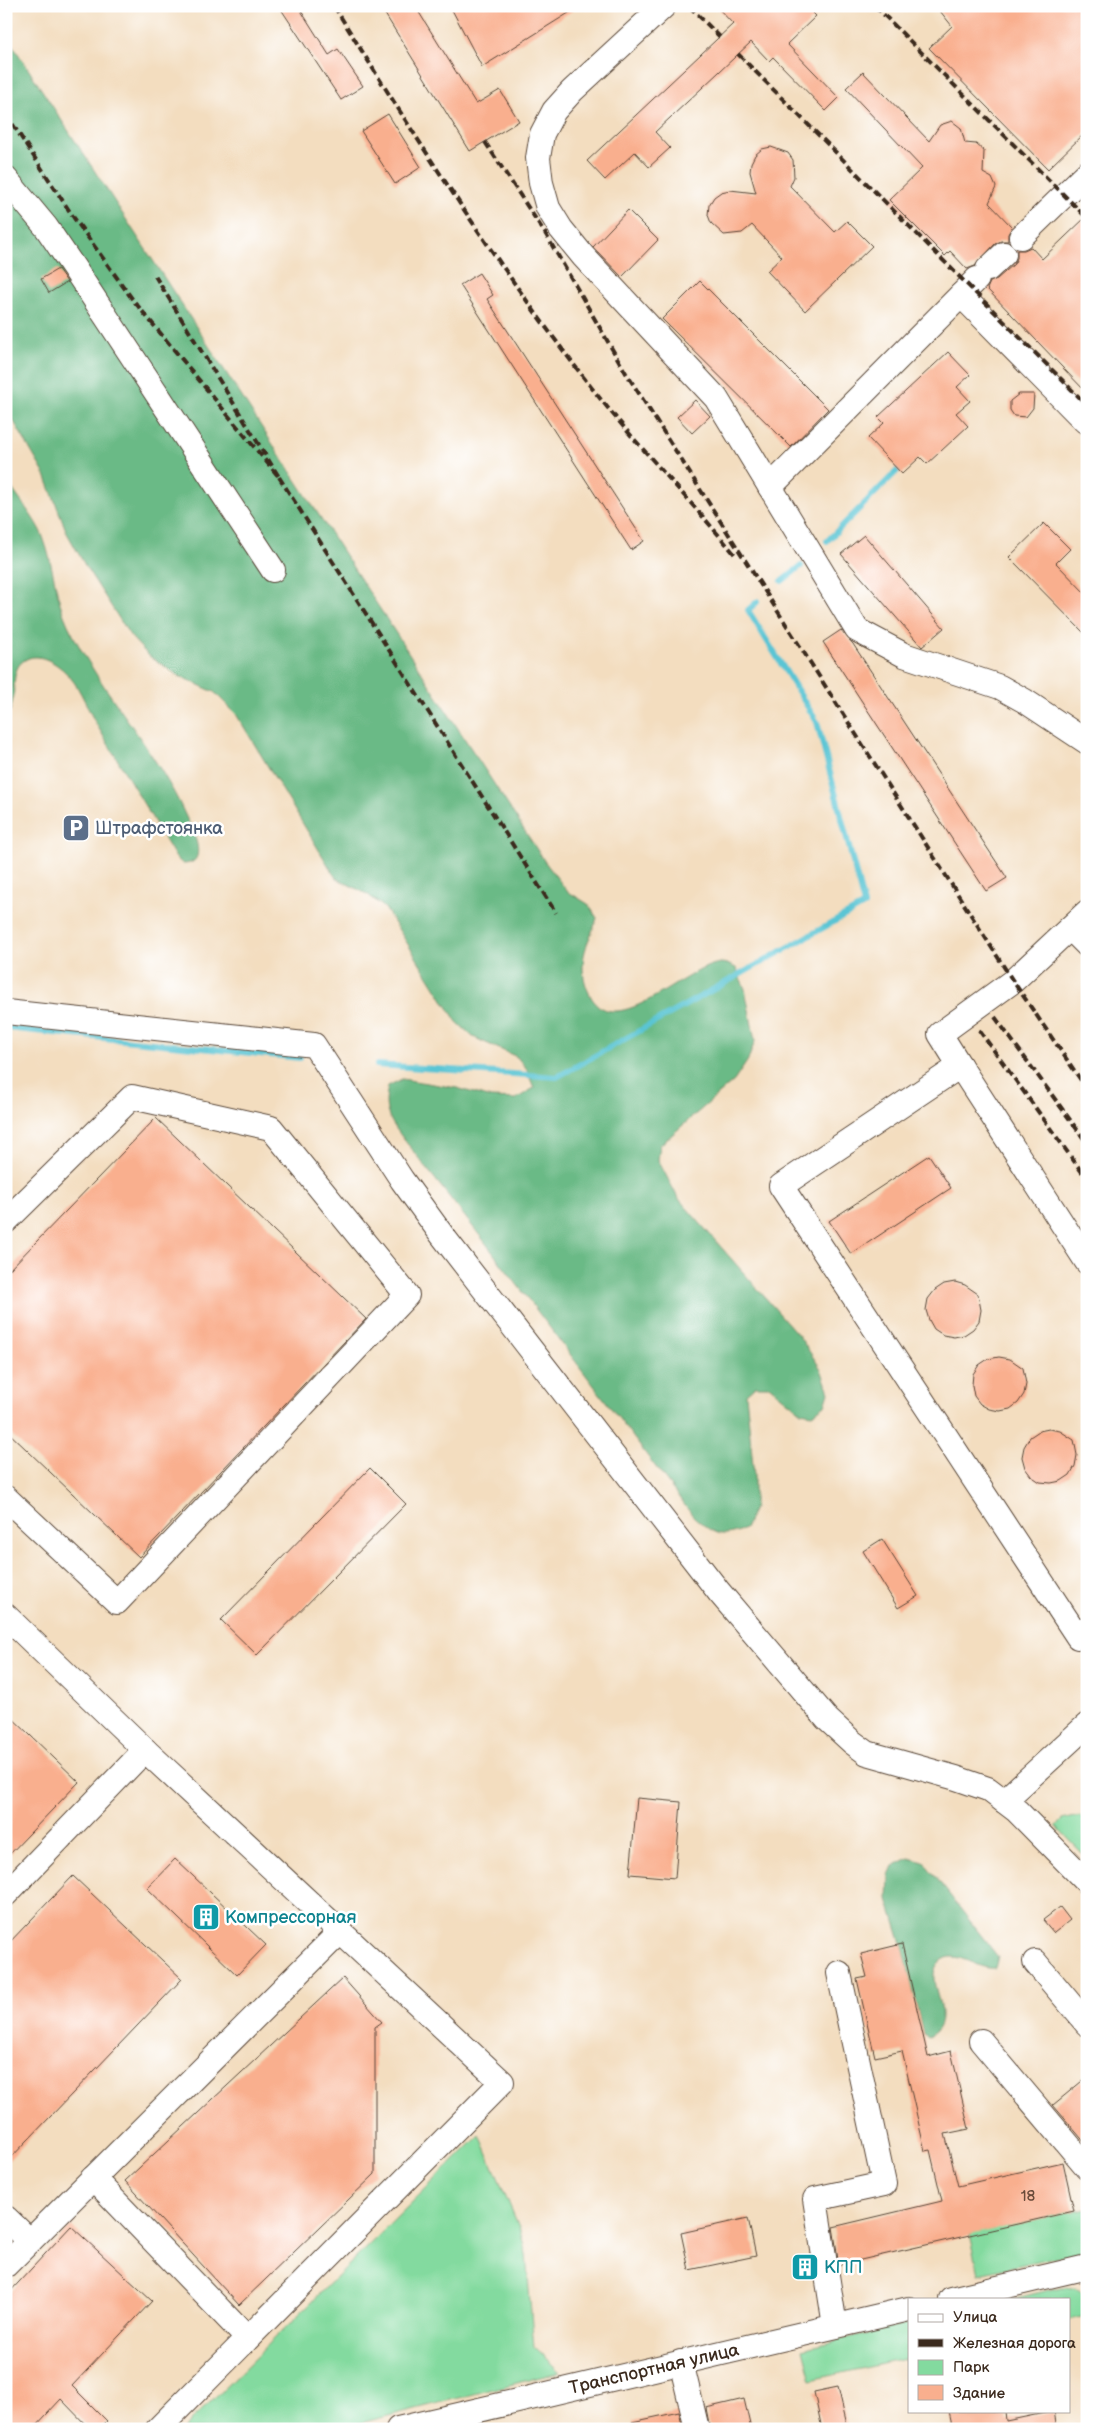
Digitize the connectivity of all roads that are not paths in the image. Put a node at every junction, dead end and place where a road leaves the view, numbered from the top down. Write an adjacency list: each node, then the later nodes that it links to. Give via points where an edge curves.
1 (659, 8): 6 (street, via 554,111 542,134 538,158 541,184 548,208 560,229 716,398)
2 (1087, 173): 4 (street)
3 (6, 179): 7 (street, via 74,268)
4 (1021, 237)
5 (1085, 421): 6 (street, via 982,274)
6 (770, 487): 8 (street, via 857,630 904,655 1000,687)
7 (273, 570)
8 (1087, 742)
9 (1078, 920): 10 (street); 12 (street, via 1014,981 940,1034)
10 (1087, 945)
11 (6, 1012): 20 (street, via 314,1045 442,1235 719,1592 827,1719 867,1753 971,1783)
12 (960, 1066): 14 (street); 17 (street, via 781,1186 1078,1637)
13 (6, 1220): 15 (street, via 132,1097 272,1128 407,1295 117,1602)
14 (1087, 1262)
15 (6, 1498)
16 (6, 1616): 19 (street)
17 (1087, 1628)
18 (1087, 1725): 20 (street)
19 (145, 1750): 22 (street); 23 (street)
20 (1004, 1801): 21 (street)
21 (1087, 1882)
22 (6, 1894)
23 (339, 1933): 29 (street); 37 (street, via 502,2082)
24 (1035, 1962): 26 (street)
25 (839, 1973): 36 (street, via 884,2184 815,2199)
26 (1087, 2024)
27 (981, 2041): 28 (street)
28 (1087, 2167)
29 (93, 2178): 31 (street); 37 (street)
30 (6, 2218): 31 (street)
31 (30, 2241): 32 (street)
32 (6, 2265)
33 (1087, 2267): 34 (street)
34 (955, 2298)
35 (908, 2308): 36 (street, Транспортная улица)
36 (835, 2326): 38 (street, Транспортная улица)
37 (248, 2338): 39 (street)
38 (681, 2362): 40 (street, Транспортная улица); 41 (street)
39 (158, 2429)
40 (398, 2429)
41 (697, 2429)

